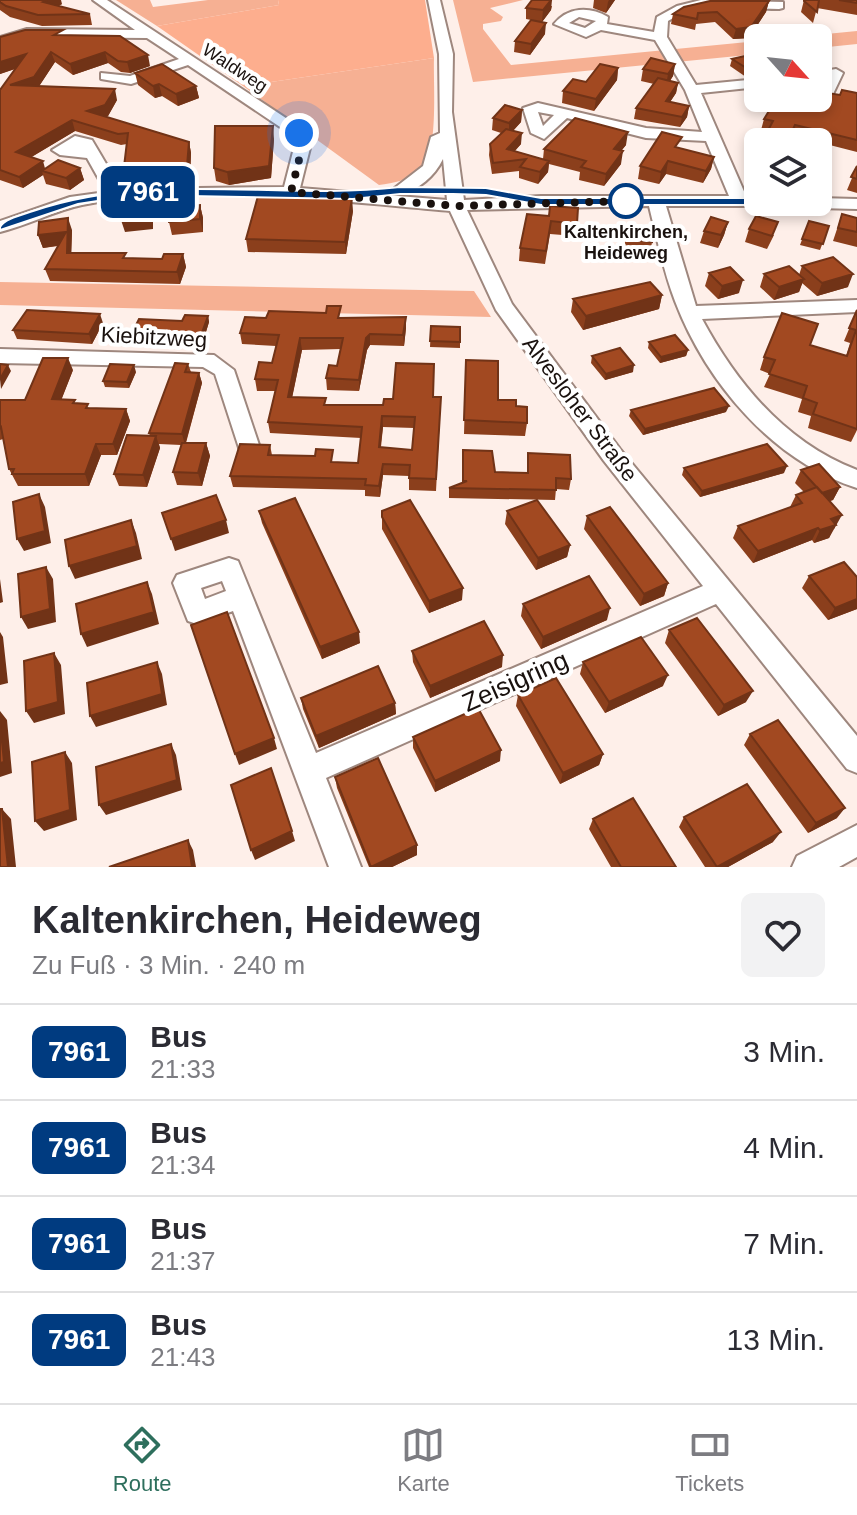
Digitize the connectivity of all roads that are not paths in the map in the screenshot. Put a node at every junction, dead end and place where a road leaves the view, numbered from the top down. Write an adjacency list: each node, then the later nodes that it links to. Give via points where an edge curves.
1 (99, 0): 6 (street, Waldweg)
2 (434, 0): 13 (street, Alvesloher Straße, via 446,54)
3 (774, 0): 4 (street, via 779,4 772,8)
4 (757, 1): 7 (street, via 676,9 662,20)
5 (599, 26): 7 (street)
6 (150, 34): 8 (street, via 27,33); 9 (street, Waldweg)
7 (660, 37): 12 (street)
8 (0, 41)
9 (190, 60): 10 (street, via 131,80); 18 (street, Waldweg, via 299,133 303,144)
10 (106, 76)
11 (744, 84): 12 (street)
12 (692, 90): 15 (street)
13 (445, 112): 17 (street, via 435,166); 21 (street, Alvesloher Straße)
14 (564, 113): 15 (street, via 663,136)
15 (713, 137): 23 (street)
16 (90, 154): 19 (street)
17 (400, 190): 20 (street); 21 (street)
18 (291, 192): 19 (street); 20 (street)
19 (115, 193): 28 (street)
20 (353, 196): 21 (street)
21 (455, 198): 25 (street); 29 (street, Alvesloher Straße)
22 (656, 201): 23 (street); 25 (street); 31 (street)
23 (740, 201): 24 (street)
24 (744, 201)
25 (535, 202): 29 (street, via 500,208 487,216 478,241)
26 (832, 203): 27 (street)
27 (857, 204)
28 (1, 224)
29 (479, 260): 35 (street, Alvesloher Straße, via 503,306 612,455)
30 (857, 306): 31 (street)
31 (689, 313): 34 (street, via 735,386 767,423 804,455)
32 (0, 356): 33 (street, Kiebitzweg, via 207,360 224,370)
33 (248, 445)
34 (857, 479)
35 (721, 590): 37 (street, Alvesloher Straße); 38 (street, Zeisigring)
36 (240, 597): 38 (street)
37 (857, 759)
38 (309, 771): 40 (street)
39 (857, 840): 41 (street)
40 (345, 867)
41 (808, 867)

